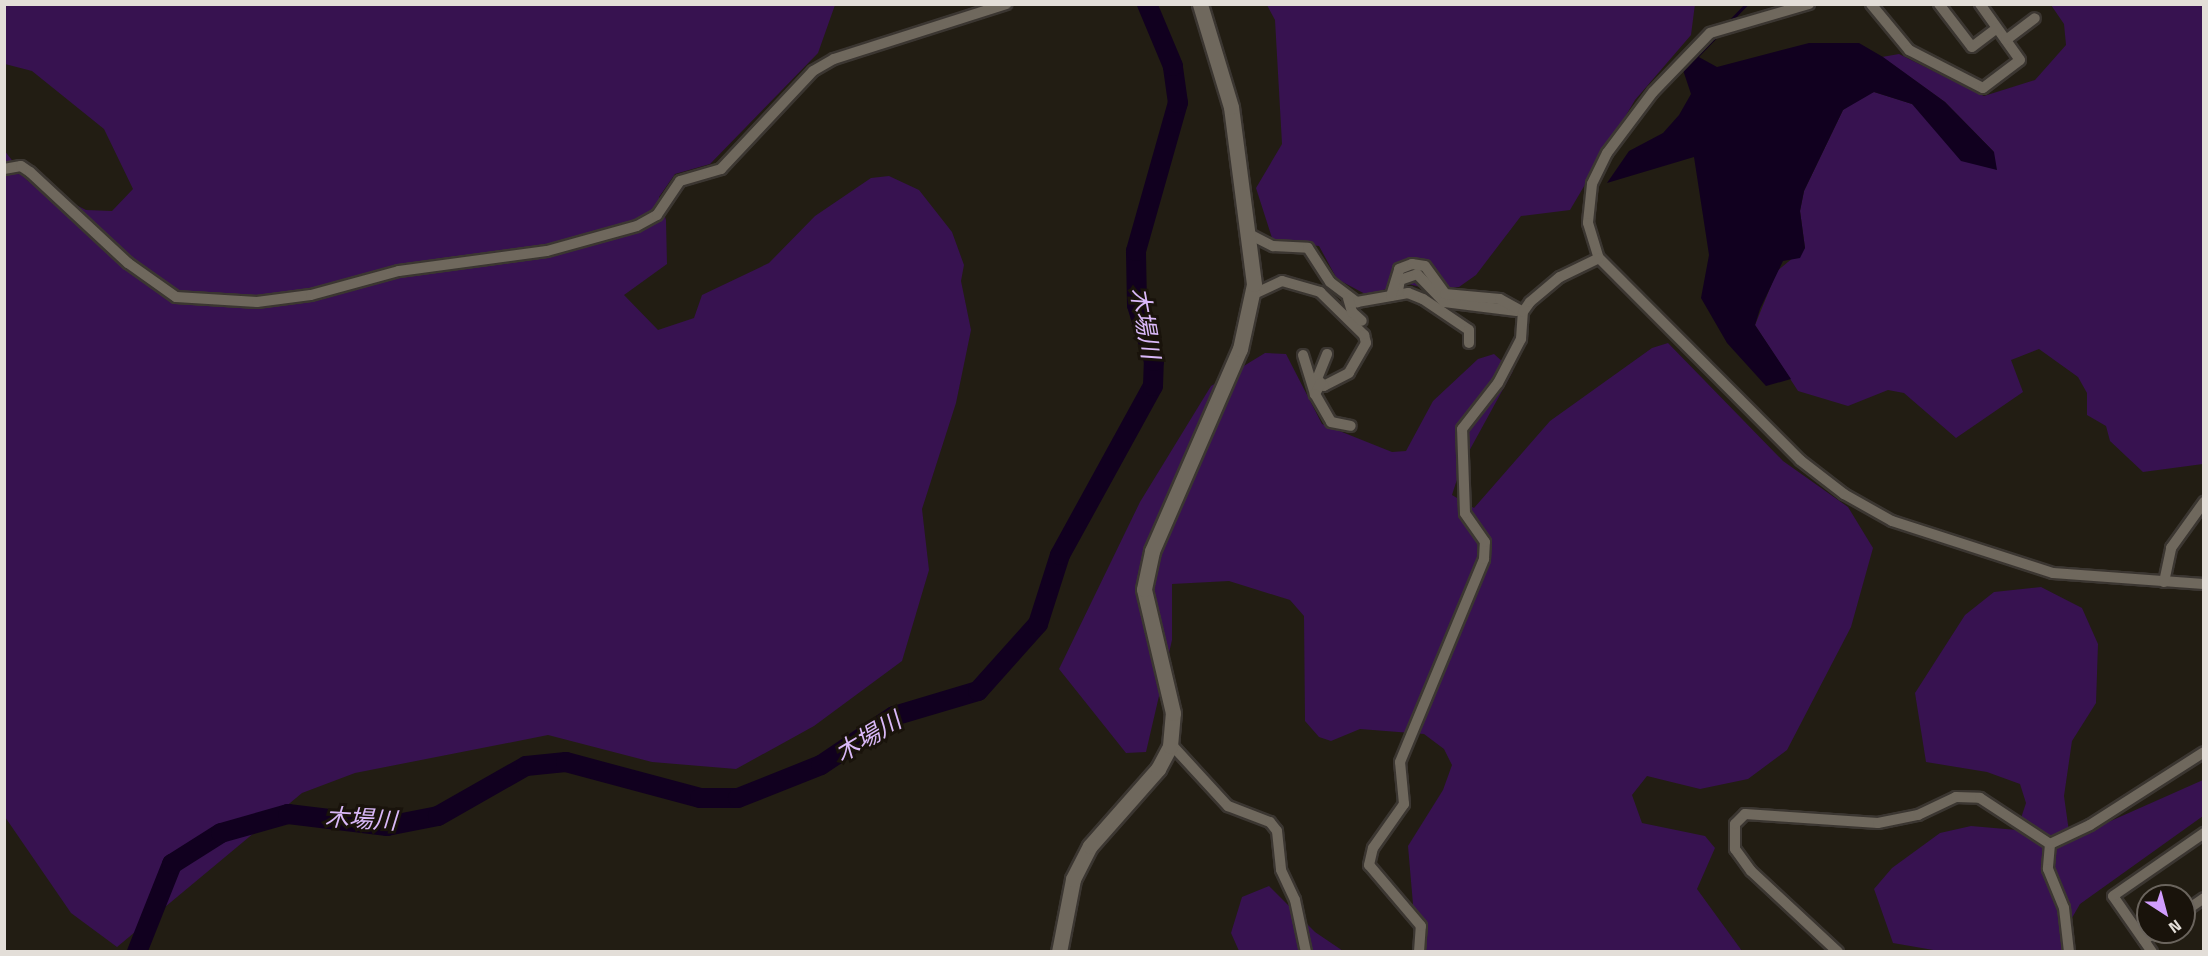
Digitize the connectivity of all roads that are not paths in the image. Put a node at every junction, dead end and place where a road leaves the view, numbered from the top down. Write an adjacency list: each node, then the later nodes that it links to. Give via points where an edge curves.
1 (1006, 4): 7 (street)
2 (1200, 4): 12 (street, via 1231,107)
3 (1809, 4): 13 (street, via 1711,33 1653,92 1607,153 1589,203 1588,223)
4 (1871, 4): 10 (street, via 1909,50 1983,88 2020,60)
5 (1939, 4): 9 (street, via 1972,46)
6 (1980, 4): 9 (street)
7 (985, 7): 11 (street, via 813,71 721,169 680,181 657,215 637,226 547,251 399,271 310,295 257,302 176,297 128,264 30,172 21,166)
8 (2036, 18): 10 (street)
9 (1997, 28): 10 (street)
10 (2006, 40)
11 (4, 169)
12 (1251, 235): 14 (street); 15 (street, via 1273,246 1308,248)
13 (1599, 258): 18 (street, via 1560,277); 27 (street, via 1760,423 1844,494 1892,521 2053,573)
14 (1252, 295): 17 (street, via 1282,281 1320,292); 29 (street, via 1240,349 1152,551 1144,589 1173,713)
15 (1345, 296): 16 (street, via 1357,302); 17 (street); 19 (street, via 1352,312)
16 (1395, 296): 18 (street, via 1399,269 1418,265 1445,294 1500,299); 20 (street, via 1423,299 1469,330)
17 (1333, 307): 23 (street, via 1364,335 1366,343 1348,373 1337,383)
18 (1522, 312): 36 (street, via 1521,339 1502,375 1462,429 1465,513 1485,542 1484,559 1400,762 1404,804 1373,848 1370,865 1421,926)
19 (1362, 321)
20 (1468, 344)
21 (1327, 354): 23 (street, via 1319,368)
22 (1303, 355): 24 (street)
23 (1321, 383): 24 (street)
24 (1316, 394): 25 (street, via 1331,423)
25 (1351, 426)
26 (2204, 502): 27 (street, via 2171,548)
27 (2164, 582): 28 (street)
28 (2204, 584)
29 (1170, 743): 34 (street, via 1158,769 1090,846 1073,879); 35 (street, via 1228,806 1270,822 1277,831 1281,870 1295,900)
30 (2204, 752): 32 (street, via 2090,825)
31 (2204, 833): 33 (street, via 2113,896)
32 (2050, 844): 37 (street, via 1980,798 1956,797 1918,815 1878,823 1745,814 1735,824 1735,849 1751,871); 38 (street, via 2048,869 2064,908)
33 (2136, 929)
34 (1059, 951)
35 (1306, 951)
36 (1419, 951)
37 (1838, 951)
38 (2069, 951)

